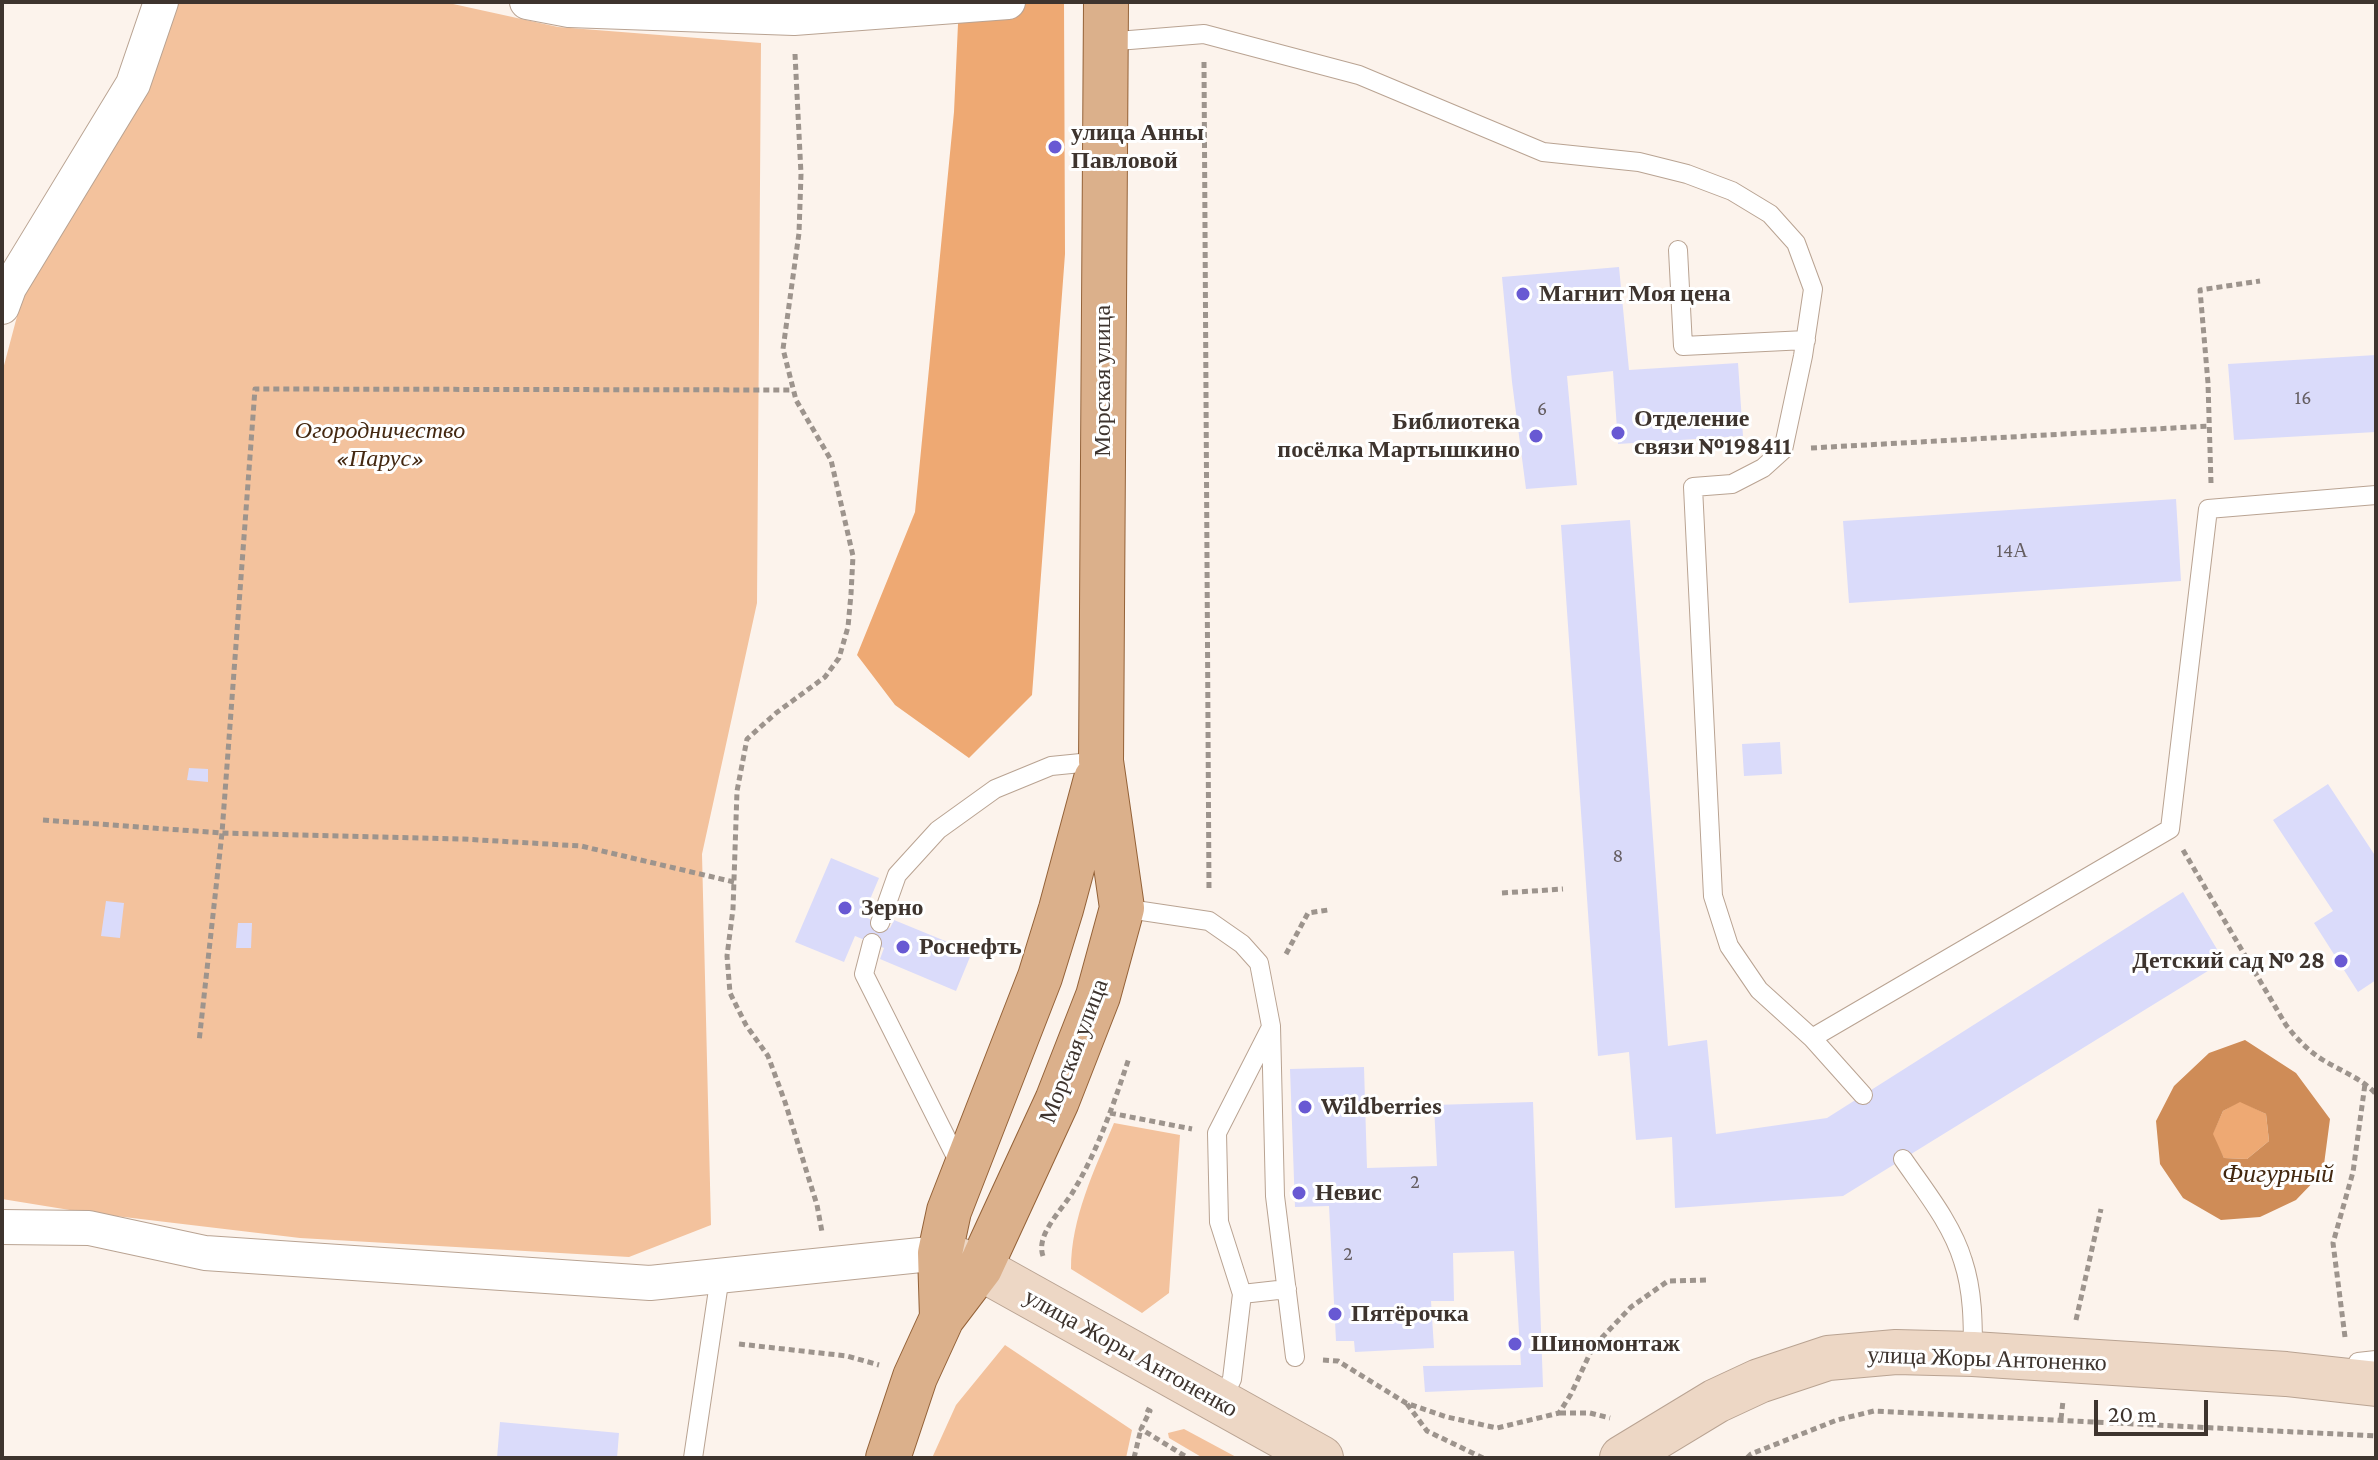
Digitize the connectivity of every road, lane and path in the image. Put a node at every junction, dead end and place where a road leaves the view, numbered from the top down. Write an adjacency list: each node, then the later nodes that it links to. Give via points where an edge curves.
1 (161, 2): 9 (street, via 133,84)
2 (527, 2): 4 (street, via 569,10)
3 (1008, 2): 4 (street)
4 (794, 18): 11 (path, via 801,174 799,233 783,349)
5 (1105, 22): 6 (lane); 16 (main road, Морская улица)
6 (1204, 34): 10 (lane, via 1359,75 1543,152 1639,162 1732,191 1770,214 1796,243 1813,289); 26 (path)
7 (1678, 250): 10 (lane, via 1683,346)
8 (2260, 281): 12 (path, via 2200,290)
9 (2, 307)
10 (1806, 340): 13 (lane)
11 (793, 390): 19 (path, via 255,389); 20 (path, via 831,460 848,530 853,556 848,627 839,658 825,677 747,739 737,791)
12 (2209, 426): 13 (path); 14 (path)
13 (1783, 450): 30 (lane, via 1732,484 1693,487 1713,896 1729,946 1759,990)
14 (2211, 488)
15 (2376, 495): 18 (lane, via 2208,509)
16 (1101, 761): 23 (main road, Морская улица); 25 (lane, via 1051,766 995,789 938,830 897,875); 39 (main road, Морская улица, via 1040,977)
17 (43, 820): 19 (path)
18 (2170, 829): 30 (lane); 33 (path, via 2286,1025 2303,1046)
19 (222, 833): 20 (path, via 581,846); 31 (path)
20 (734, 882): 44 (path, via 727,956 730,993 768,1056 785,1102 817,1205)
21 (1563, 889): 22 (path)
22 (1502, 893)
23 (1122, 908): 26 (lane); 45 (main road, Морская улица, via 1098,996 1057,1101)
24 (1328, 910): 28 (path, via 1308,913)
25 (882, 918)
26 (1209, 921): 28 (lane, via 1259,963)
27 (872, 943): 39 (lane, via 864,974)
28 (1266, 991): 29 (lane)
29 (1271, 1026): 37 (lane); 48 (lane, via 1275,1196)
30 (1812, 1038): 35 (lane)
31 (199, 1042)
32 (1129, 1058): 36 (path)
33 (2365, 1083): 34 (path); 56 (path, via 2353,1172 2333,1243 2343,1332)
34 (2376, 1094)
35 (1863, 1095)
36 (1110, 1113): 37 (path); 43 (path, via 1075,1189 1048,1228 1040,1249)
37 (1217, 1133): 49 (lane, via 1219,1222)
38 (1903, 1159): 52 (lane, via 1963,1260 1973,1312)
39 (964, 1173): 42 (main road, Морская улица)
40 (2101, 1209): 54 (path)
41 (2, 1227): 46 (street, via 89,1228 221,1254 650,1283)
42 (940, 1253): 44 (street); 45 (main road, улица Жоры Антоненко); 50 (main road, Морская улица)
43 (1044, 1259)
44 (828, 1264): 46 (street)
45 (980, 1268): 50 (main road, Морская улица); 57 (main road, улица Жоры Антоненко)
46 (720, 1276): 51 (lane)
47 (1707, 1280): 59 (path, via 1668,1281 1631,1307 1593,1347)
48 (1287, 1289): 49 (lane); 53 (lane)
49 (1242, 1294): 57 (lane, via 1232,1379)
50 (942, 1318): 65 (main road, Морская улица)
51 (710, 1340): 55 (path, via 847,1356); 64 (lane)
52 (1973, 1354): 54 (main road, улица Жоры Антоненко); 63 (main road, улица Жоры Антоненко, via 1896,1352 1828,1358)
53 (1295, 1357): 58 (path, via 1338,1361)
54 (2067, 1360): 56 (main road, улица Жоры Антоненко, via 2286,1374); 60 (path)
55 (885, 1367)
56 (2370, 1369)
57 (1220, 1403): 67 (main road, улица Жоры Антоненко)
58 (1406, 1403): 59 (path, via 1497,1428); 68 (path, via 1427,1431)
59 (1559, 1413): 63 (path, via 1590,1413)
60 (2061, 1419): 62 (path); 69 (path, via 1874,1411 1837,1420)
61 (1141, 1429): 66 (path)
62 (2376, 1436)
63 (1618, 1438)
64 (693, 1458)
65 (888, 1458)
66 (1134, 1458)
67 (1321, 1458)
68 (1483, 1458)
69 (1747, 1458)

